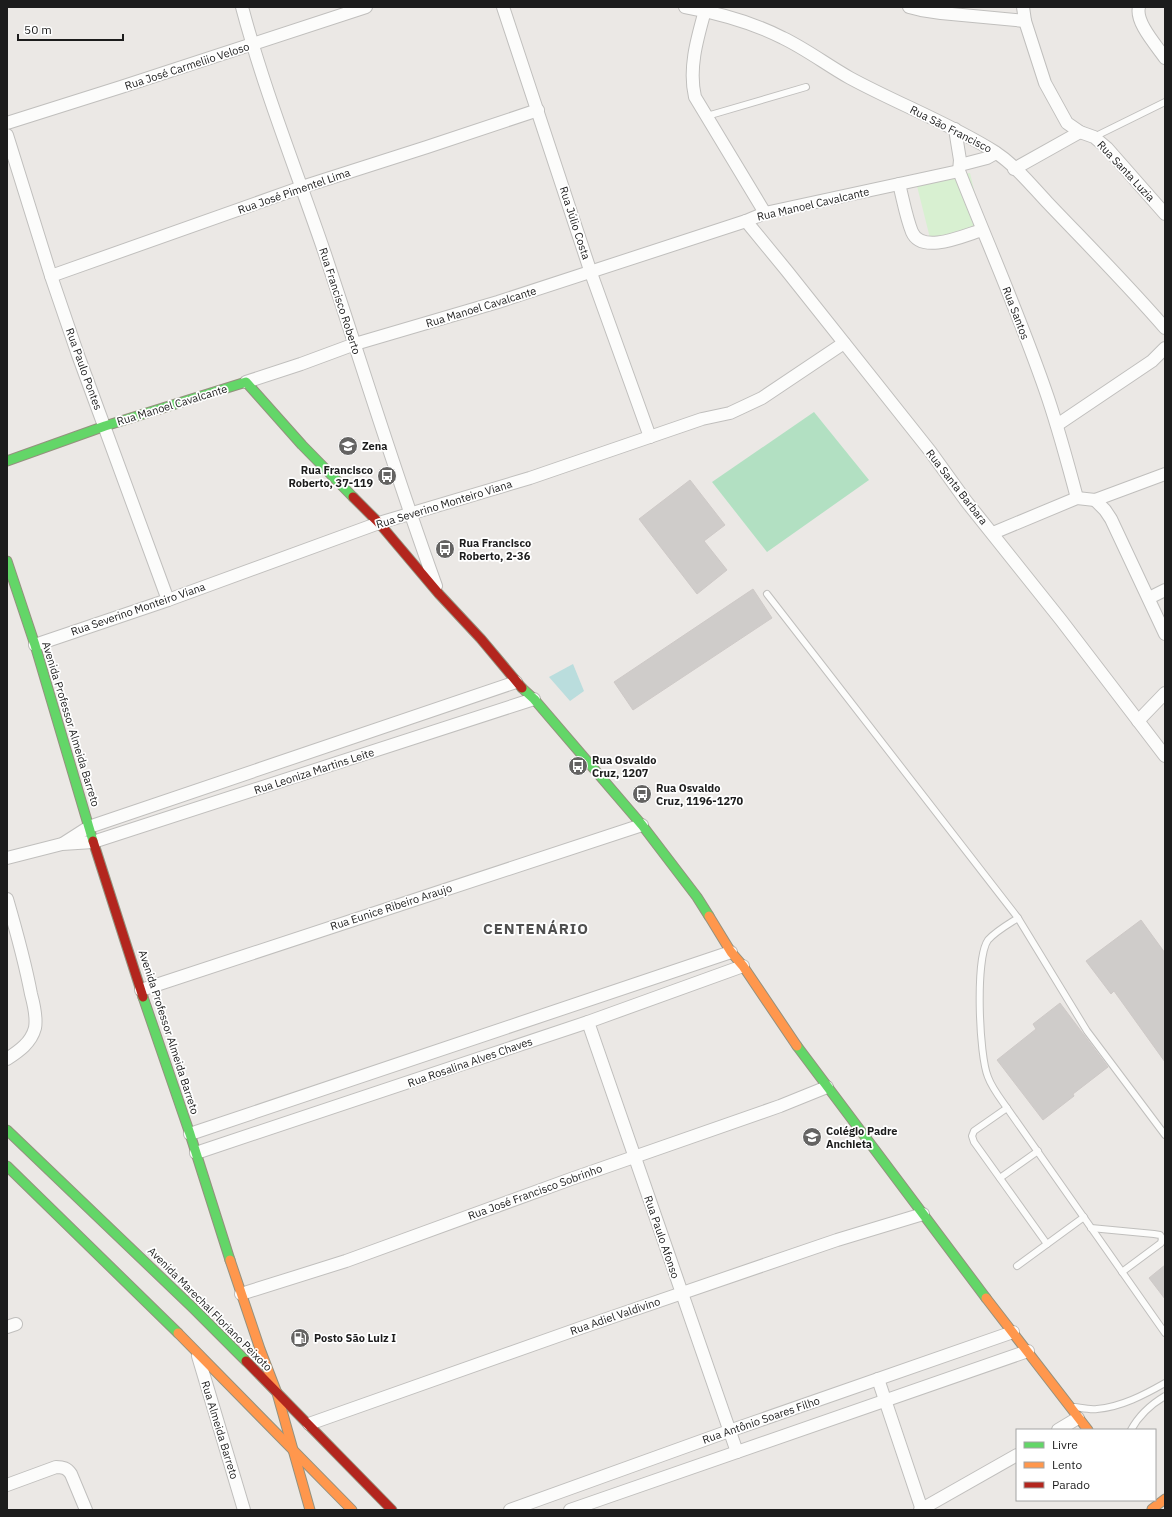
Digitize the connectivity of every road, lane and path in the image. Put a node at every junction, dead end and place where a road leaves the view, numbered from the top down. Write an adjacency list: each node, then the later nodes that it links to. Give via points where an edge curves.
1 (242, 7): 10 (street, Rua Francisco Roberto)
2 (366, 7): 10 (street, Rua José Carmeliio Veloso)
3 (503, 7): 14 (street, Rua Júlio Costa)
4 (685, 7): 8 (street, Rua São Francisco)
5 (909, 7): 9 (street, via 941,13)
6 (1023, 7): 9 (street, Rua Santa Luzia)
7 (1139, 7): 11 (street, via 1140,20)
8 (706, 9): 15 (street, via 692,68 692,80 695,97); 17 (street, Rua São Francisco, via 784,38 833,69)
9 (1025, 21): 18 (street, Rua Santa Luzia, via 1053,100 1067,123)
10 (252, 44): 16 (street, Rua José Carmeliio Veloso); 25 (street, Rua Francisco Roberto)
11 (1165, 58)
12 (806, 87): 15 (lane)
13 (1165, 102): 20 (lane)
14 (538, 110): 25 (street, Rua José Pimentel Lima); 30 (street, Rua Júlio Costa)
15 (707, 116): 26 (street)
16 (7, 123)
17 (955, 129): 21 (street, Rua São Francisco); 22 (street, Rua Santos)
18 (1080, 132): 20 (street, Rua Santa Luzia); 23 (street)
19 (7, 135): 31 (street, Rua Paulo Pontes)
20 (1094, 137): 27 (street, Rua Santa Luzia, via 1107,148)
21 (996, 153): 22 (street, Rua Manoel Cavalcante); 23 (street, Rua São Francisco)
22 (959, 168): 24 (street, Rua Manoel Cavalcante); 29 (street, Rua Santos)
23 (1014, 169): 32 (street, Rua São Francisco, via 1111,267)
24 (899, 184): 26 (street, Rua Manoel Cavalcante); 29 (street, via 912,232 921,242 946,241)
25 (302, 187): 31 (street, Rua José Pimentel Lima); 34 (street, Rua Francisco Roberto)
26 (765, 213): 28 (street, Rua Manoel Cavalcante)
27 (1165, 214)
28 (746, 221): 30 (street, Rua Manoel Cavalcante); 33 (street, Rua Santa Barbara)
29 (982, 230): 37 (street, Rua Santos, via 1031,350)
30 (591, 273): 34 (street, Rua Manoel Cavalcante); 39 (street, Rua Júlio Costa)
31 (51, 276): 38 (street, Rua Paulo Pontes)
32 (1165, 328)
33 (844, 343): 39 (street, Rua Severino Monteiro Viana, via 762,398 730,412); 46 (street, Rua Santa Barbara)
34 (355, 344): 36 (street, Rua Manoel Cavalcante); 44 (street, Rua Francisco Roberto)
35 (1165, 348): 37 (street, via 1146,366)
36 (246, 382): 38 (main road, Rua Manoel Cavalcante); 45 (main road, via 302,445)
37 (1057, 425): 42 (street, Rua Santos)
38 (105, 426): 40 (main road, Rua Manoel Cavalcante); 52 (street, Rua Paulo Pontes)
39 (650, 437): 44 (street, Rua Severino Monteiro Viana, via 530,478)
40 (7, 461)
41 (1165, 474): 43 (street)
42 (1077, 498): 43 (street); 46 (street)
43 (1095, 500): 51 (street, via 1111,519)
44 (409, 514): 45 (street, Rua Severino Monteiro Viana); 49 (street, Rua Francisco Roberto)
45 (379, 523): 49 (main road); 52 (street, Rua Severino Monteiro Viana)
46 (993, 533): 58 (street, Rua Santa Barbara)
47 (7, 561): 54 (main road, Avenida Professor Almeida Barreto)
48 (1165, 590): 51 (street)
49 (439, 594): 55 (main road)
50 (767, 594): 66 (lane)
51 (1149, 598): 53 (street)
52 (168, 600): 54 (street, Rua Severino Monteiro Viana)
53 (1165, 634)
54 (35, 645): 61 (main road, Avenida Professor Almeida Barreto)
55 (516, 682): 57 (main road); 61 (street, Rua Leoniza Martins Leite)
56 (1165, 693): 58 (street)
57 (534, 699): 60 (main road); 62 (street, Rua Leoniza Martins Leite)
58 (1138, 721): 59 (street, Rua Santa Barbara)
59 (1165, 756)
60 (642, 825): 67 (main road, via 697,897); 69 (street, Rua Eunice Ribeiro Araujo)
61 (89, 827): 62 (main road, Avenida Professor Almeida Barreto); 63 (street, Rua Leoniza Martins Leite)
62 (93, 842): 63 (street, Rua Leoniza Martins Leite); 69 (main road, Avenida Professor Almeida Barreto)
63 (62, 844): 64 (street)
64 (7, 858)
65 (7, 899): 71 (street, via 36,1015 35,1028 29,1040)
66 (1018, 918): 73 (lane, via 998,930 987,941 981,960 979,991 987,1077); 75 (lane, via 1083,1025)
67 (731, 952): 68 (main road); 76 (street, Rua Rosalina Alves Chaves)
68 (743, 966): 70 (street, Rua Rosalina Alves Chaves); 72 (main road)
69 (141, 990): 76 (main road, Avenida Professor Almeida Barreto)
70 (588, 1022): 78 (street, Rua Rosalina Alves Chaves); 79 (street, Rua Paulo Afonso)
71 (7, 1059)
72 (827, 1087): 79 (street, Rua José Francisco Sobrinho); 82 (main road)
73 (1007, 1108): 77 (lane); 81 (lane, via 974,1131 972,1136)
74 (7, 1130): 97 (main road, Avenida Marechal Floriano Peixoto, via 193,1308)
75 (1164, 1132)
76 (190, 1134): 78 (main road, Avenida Professor Almeida Barreto)
77 (1038, 1151): 81 (lane); 83 (lane)
78 (196, 1153): 89 (main road, Avenida Professor Almeida Barreto)
79 (635, 1157): 89 (street, Rua José Francisco Sobrinho, via 346,1261); 90 (street, Rua Paulo Afonso)
80 (10, 1173): 93 (main road)
81 (1000, 1178): 86 (lane)
82 (923, 1214): 90 (street, Rua Adiel Valdivino, via 837,1240); 91 (main road)
83 (1084, 1217): 84 (lane); 86 (lane)
84 (1091, 1228): 85 (lane, via 1154,1234 1160,1235); 88 (lane)
85 (1164, 1240): 88 (lane)
86 (1047, 1244): 87 (lane)
87 (1017, 1266)
88 (1122, 1272): 92 (lane)
89 (241, 1294): 97 (main road, Avenida Professor Almeida Barreto)
90 (682, 1294): 102 (street, Rua Adiel Valdivino); 106 (street, Rua Paulo Afonso)
91 (1013, 1332): 94 (main road); 95 (street, Rua Antônio Soares Filho)
92 (1165, 1333)
93 (196, 1351): 107 (main road); 115 (street, Rua Almeida Barreto)
94 (1028, 1351): 99 (street, Rua Antônio Soares Filho); 100 (main road)
95 (878, 1379): 99 (street); 106 (street, Rua Antônio Soares Filho)
96 (1165, 1383): 100 (lane, via 1111,1407)
97 (277, 1393): 102 (main road, Avenida Marechal Floriano Peixoto); 107 (main road, Avenida Professor Almeida Barreto)
98 (1165, 1396): 105 (lane, via 1149,1406)
99 (886, 1400): 108 (street, Rua Antônio Soares Filho); 121 (street)
100 (1071, 1407): 101 (main road)
101 (1078, 1418): 103 (street); 104 (main road)
102 (309, 1424): 118 (main road, Avenida Marechal Floriano Peixoto)
103 (1060, 1429)
104 (1087, 1429)
105 (1132, 1429)
106 (729, 1431): 108 (street, Rua Paulo Afonso); 119 (street, Rua Antônio Soares Filho)
107 (292, 1450): 116 (main road, Avenida Professor Almeida Barreto); 117 (main road)
108 (736, 1452): 120 (street, Rua Antônio Soares Filho)
109 (1016, 1456): 121 (street)
110 (7, 1485): 114 (street, via 56,1467 63,1467 71,1474)
111 (1165, 1499): 113 (main road)
112 (1145, 1501): 113 (main road)
113 (1152, 1509)
114 (86, 1510)
115 (244, 1510)
116 (310, 1510)
117 (352, 1510)
118 (392, 1510)
119 (510, 1510)
120 (570, 1510)
121 (921, 1510)

